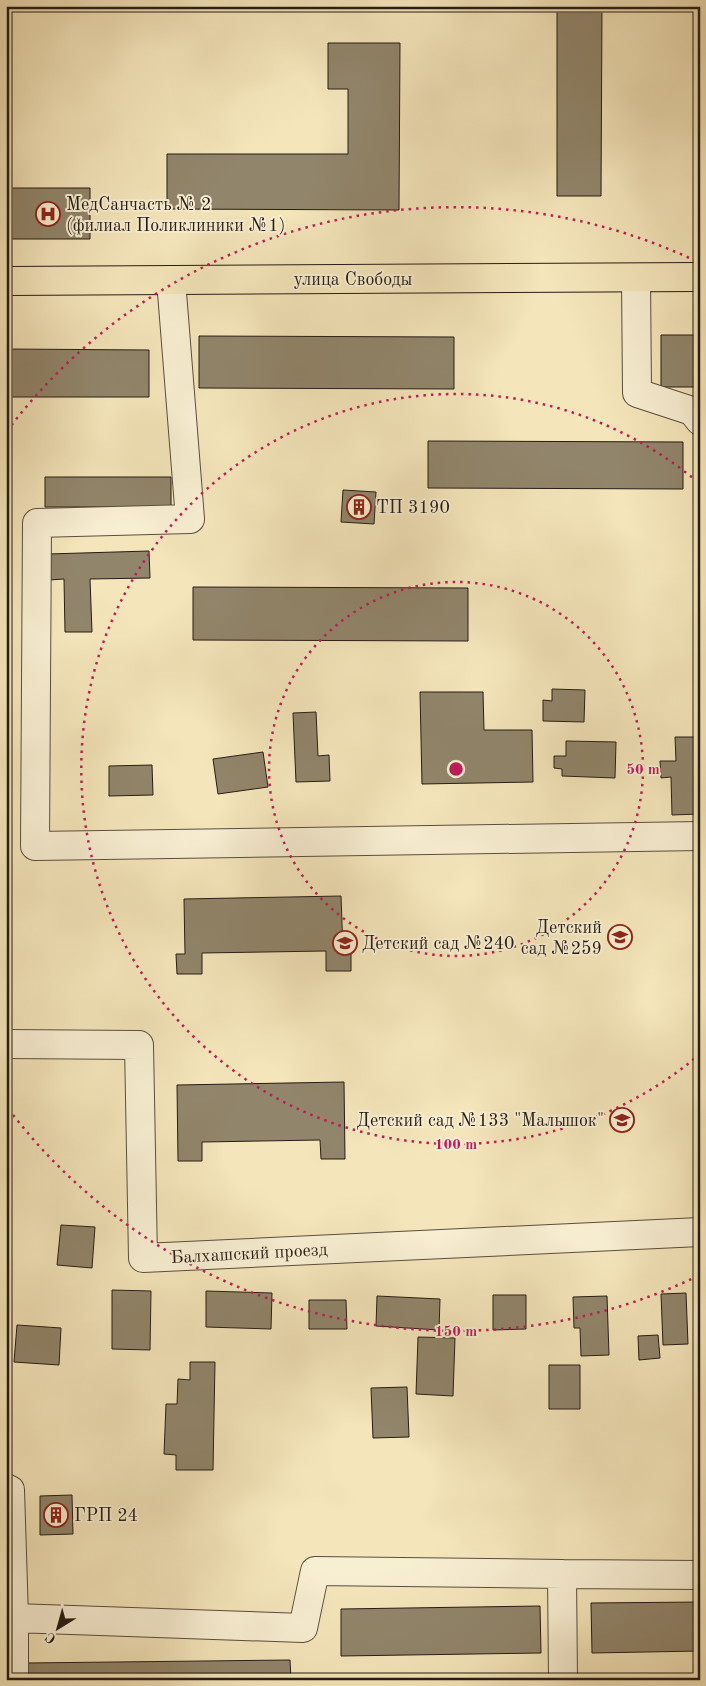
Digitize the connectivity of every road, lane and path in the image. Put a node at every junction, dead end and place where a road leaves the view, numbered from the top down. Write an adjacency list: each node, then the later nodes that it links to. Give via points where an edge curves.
1 (700, 277): 2 (main road, улица Свободы)
2 (636, 278): 3 (main road, улица Свободы); 5 (street, via 637,393)
3 (171, 280): 4 (main road, улица Свободы); 6 (street, via 190,519 37,523 35,846)
4 (6, 281)
5 (697, 415)
6 (700, 836)
7 (6, 1044): 8 (street, Балхашский проезд, via 139,1045 143,1258)
8 (700, 1232)
9 (6, 1488): 12 (street, via 10,1490)
10 (562, 1574): 11 (street); 12 (street, via 315,1571 303,1628); 14 (street)
11 (700, 1575)
12 (14, 1618): 13 (street)
13 (14, 1680)
14 (563, 1680)

